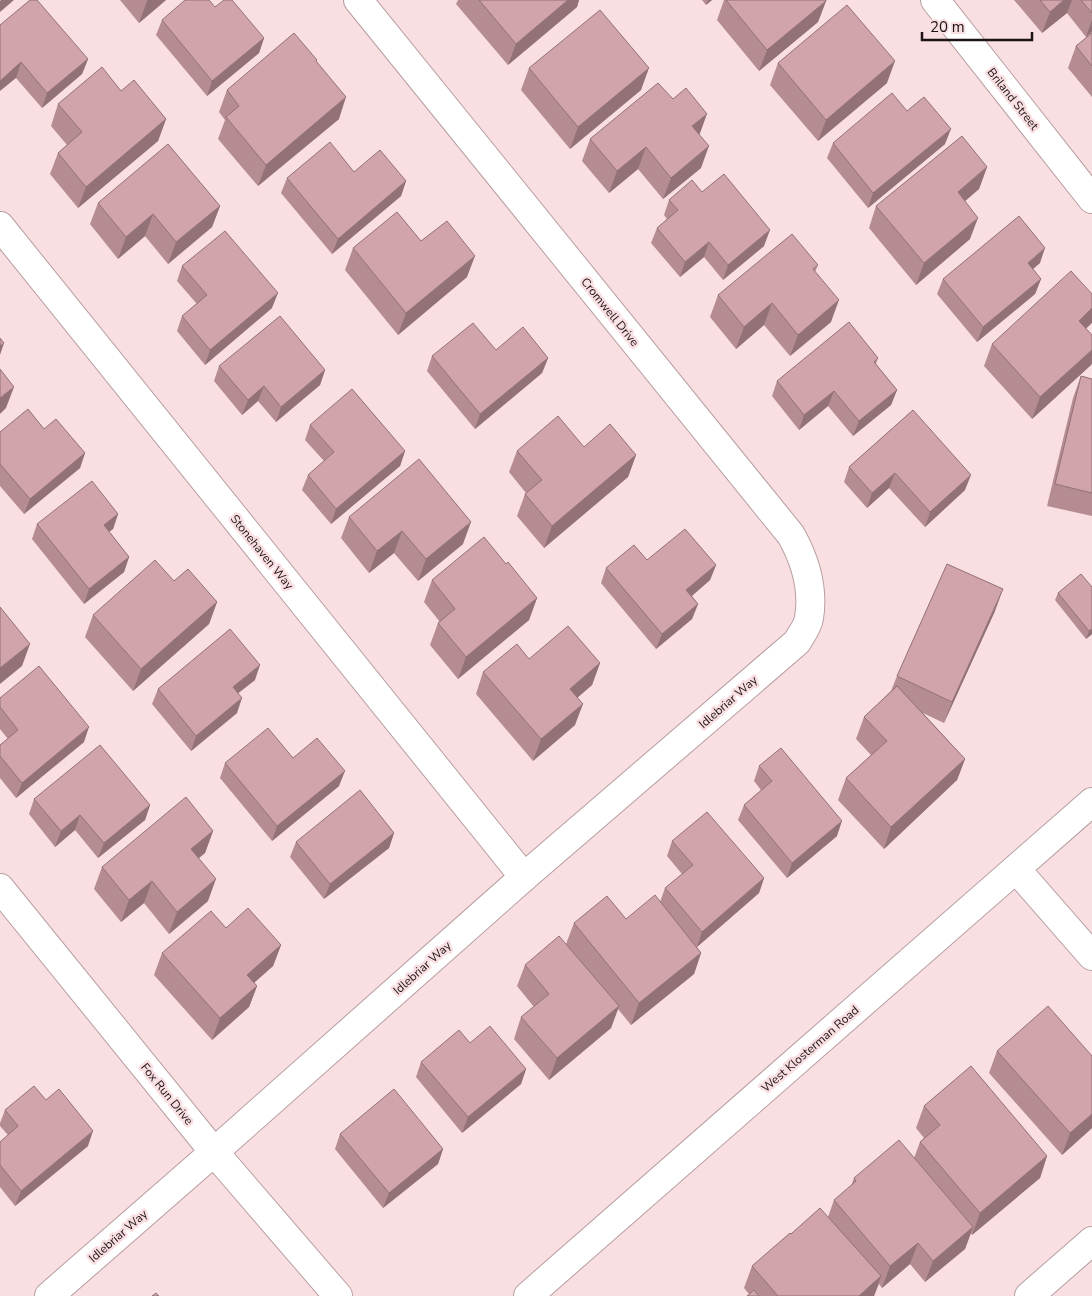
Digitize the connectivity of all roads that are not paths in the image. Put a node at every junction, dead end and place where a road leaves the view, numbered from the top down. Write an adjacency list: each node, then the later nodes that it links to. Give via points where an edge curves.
1 (358, 0): 5 (street, Cromwell Drive, via 791,535 801,553 810,596 809,619)
2 (935, 0): 3 (street, Briland Street)
3 (1092, 199)
4 (0, 226): 8 (street, Stonehaven Way)
5 (797, 642): 8 (street, Idlebriar Way)
6 (1092, 802): 7 (street, West Klosterman Road)
7 (1016, 869): 10 (street); 15 (street, West Klosterman Road)
8 (524, 877): 11 (street, Idlebriar Way)
9 (0, 888): 11 (street, Fox Run Drive)
10 (1092, 956)
11 (214, 1152): 13 (street, Idlebriar Way); 14 (street, Fox Run Drive)
12 (1092, 1241): 16 (street)
13 (49, 1296)
14 (338, 1296)
15 (528, 1296)
16 (1029, 1296)

